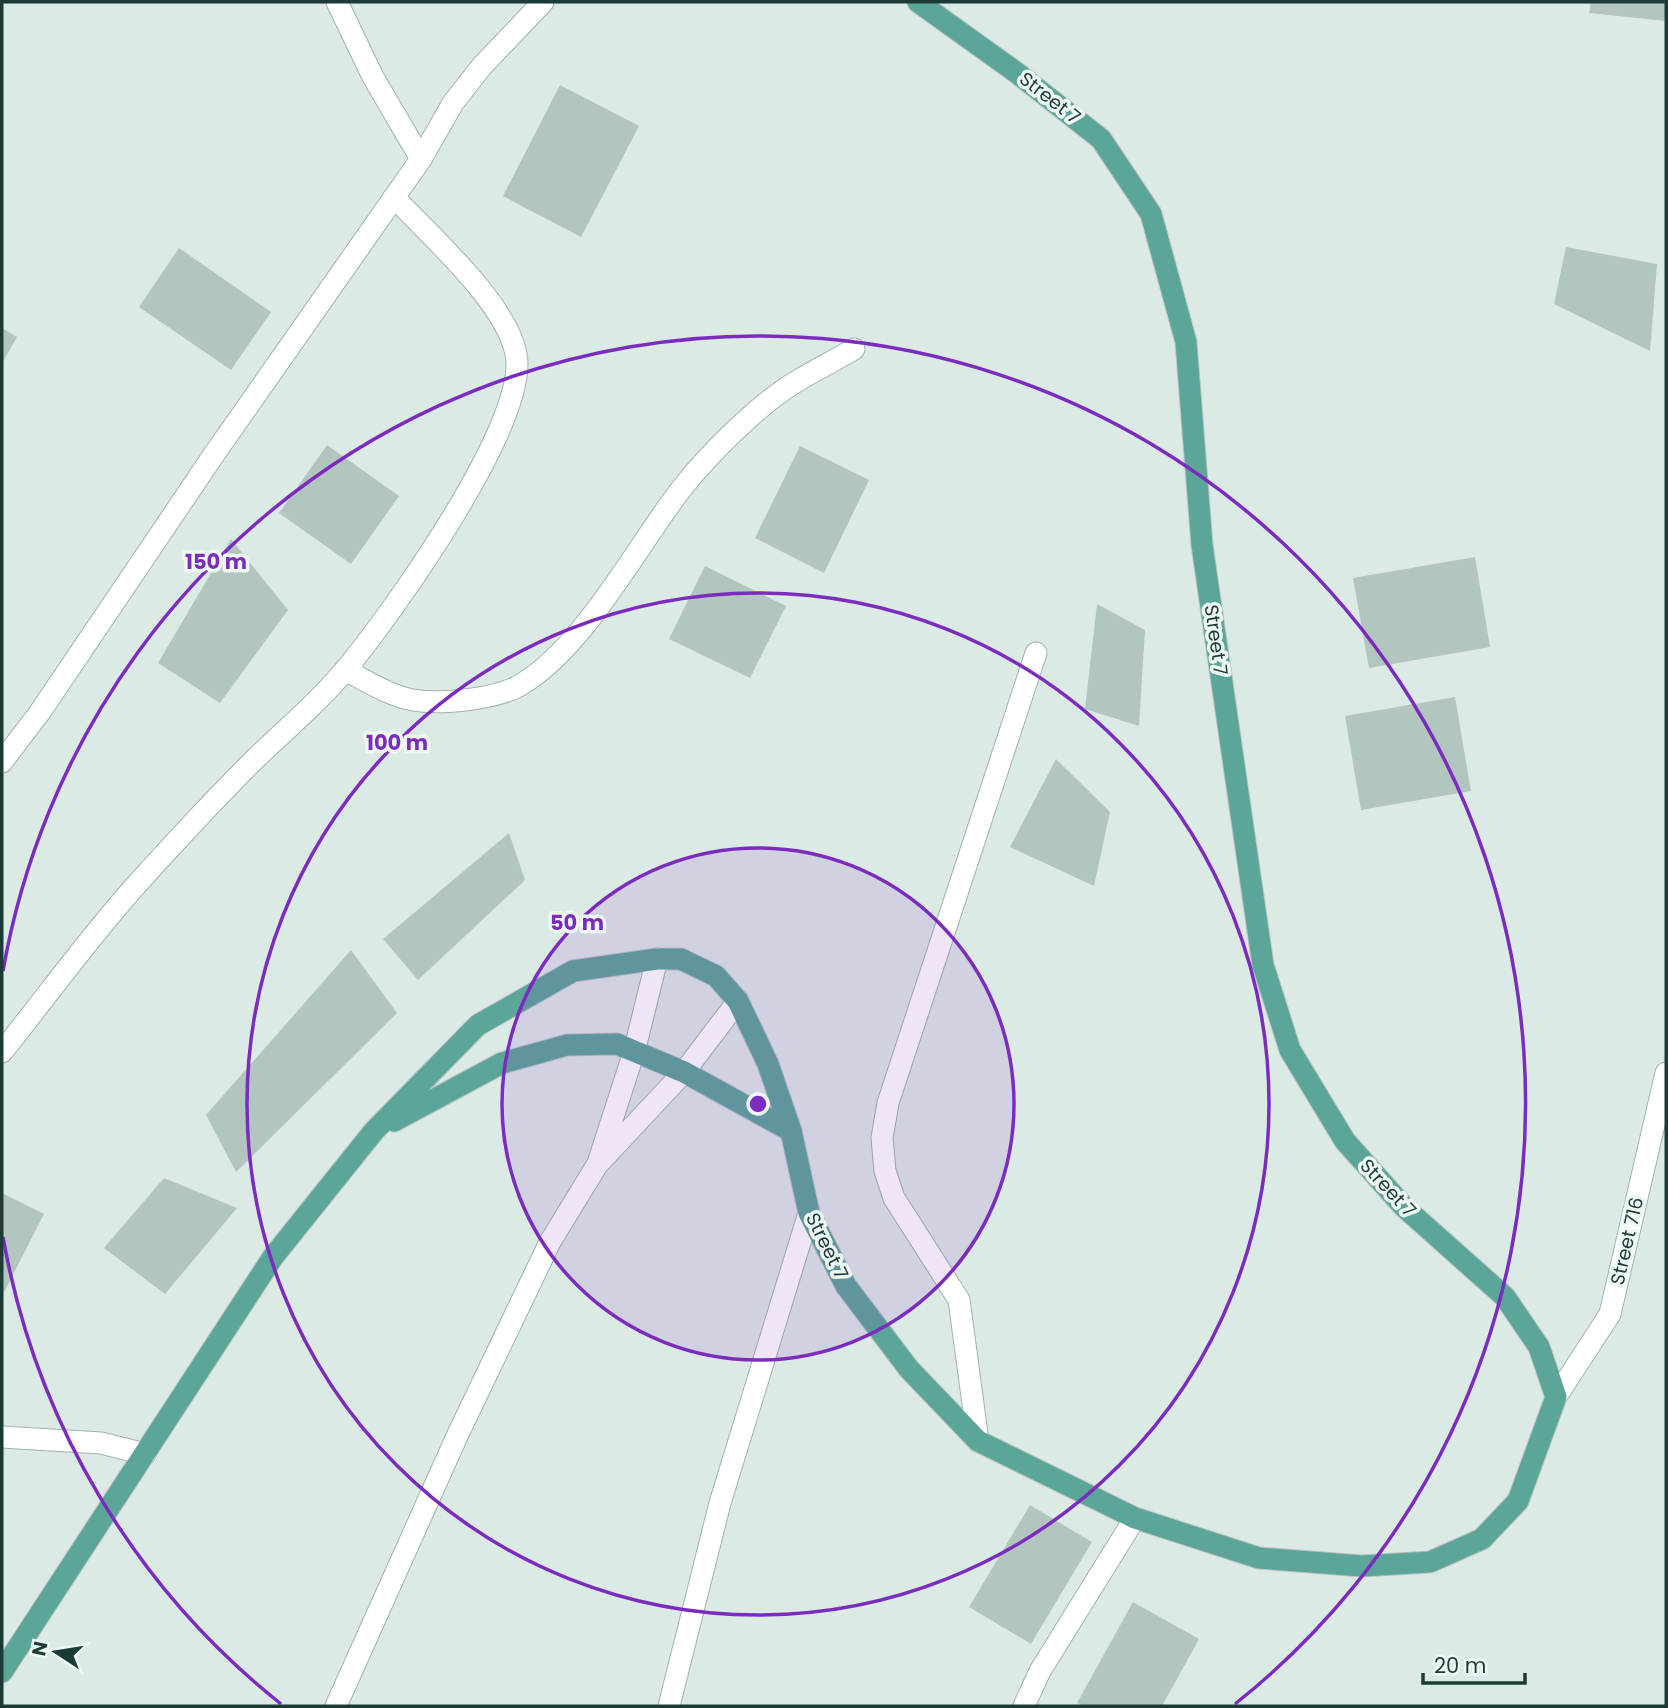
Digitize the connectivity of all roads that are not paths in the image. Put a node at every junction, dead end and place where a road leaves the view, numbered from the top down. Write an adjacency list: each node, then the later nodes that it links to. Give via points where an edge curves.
1 (337, 2): 4 (street, via 373,77)
2 (543, 2): 4 (street, via 460,93)
3 (918, 2): 20 (main road, Street 7, via 1101,139 1151,214 1186,342 1202,545 1263,965 1290,1050 1345,1141 1404,1207 1505,1297 1539,1347)
4 (421, 159): 5 (street)
5 (394, 197): 8 (street, via 503,320 517,369 513,393 492,445 442,536); 9 (street)
6 (854, 349): 8 (street, via 792,384 748,420 683,486 589,620 521,685 484,697 413,700)
7 (1036, 653): 22 (street, via 892,1090 882,1138 885,1171 894,1198 959,1300)
8 (345, 670): 12 (street, via 136,886)
9 (2, 762)
10 (657, 960): 11 (main road, Street 7, via 681,959 716,976); 13 (street); 17 (main road, Street 7, via 573,971 478,1026)
11 (738, 1001): 14 (street); 16 (main road, Street 7, via 768,1064)
12 (2, 1052)
13 (634, 1052): 14 (main road); 17 (main road, via 617,1044 567,1045 502,1063); 18 (street)
14 (684, 1072): 16 (main road); 18 (street)
15 (1666, 1073): 20 (street, Street 716, via 1610,1314)
16 (791, 1131): 19 (main road, Street 7)
17 (374, 1132): 23 (main road, Street 7, via 273,1257)
18 (597, 1165): 26 (street, via 550,1242)
19 (809, 1213): 22 (main road, Street 7, via 846,1286 909,1369); 27 (street, via 720,1503)
20 (1556, 1396): 24 (main road, Street 7, via 1518,1501 1482,1539 1430,1562 1362,1566 1259,1558)
21 (2, 1437): 23 (street, via 101,1443)
22 (978, 1441): 24 (main road, Street 7)
23 (145, 1454): 25 (main road, Street 7)
24 (1135, 1518): 28 (street, via 1040,1671)
25 (2, 1672)
26 (336, 1706)
27 (669, 1706)
28 (1024, 1706)

